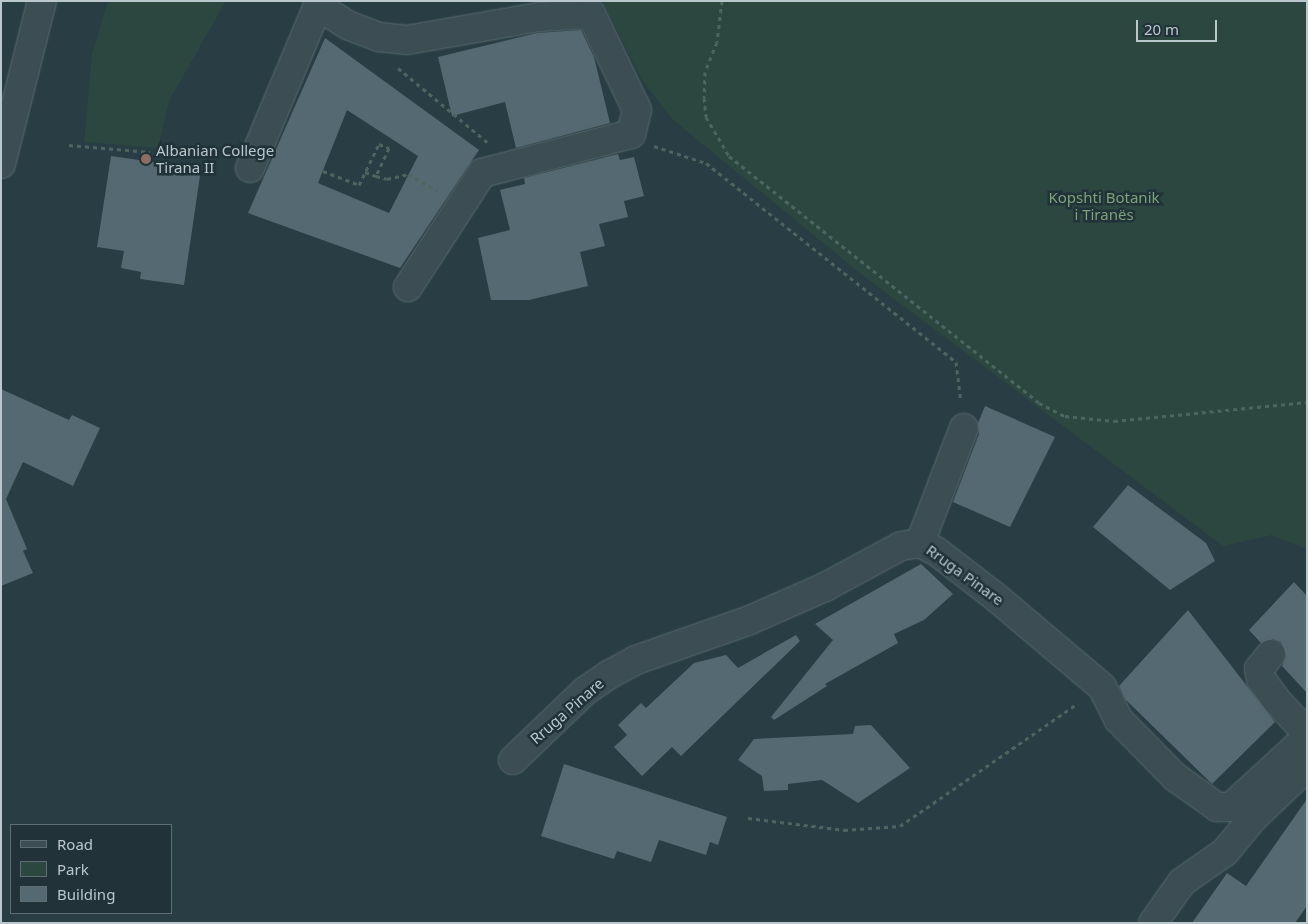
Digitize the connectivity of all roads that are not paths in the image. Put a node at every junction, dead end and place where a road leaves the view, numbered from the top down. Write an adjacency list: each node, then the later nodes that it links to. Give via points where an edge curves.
1 (42, 1): 3 (street)
2 (320, 4): 4 (street); 5 (street, via 350,26 379,37 408,40 539,17 591,14 637,110 631,134 482,173)
3 (1, 164)
4 (250, 168)
5 (408, 287)
6 (964, 428): 7 (street)
7 (920, 543): 10 (street, Rruga Pinare, via 936,551 998,599 1102,687 1118,718 1175,777 1217,807 1231,807); 11 (street, Rruga Pinare, via 900,546 824,587 750,620 643,658 610,674 585,691)
8 (1271, 654): 9 (street, via 1259,669 1261,679 1276,701)
9 (1307, 733)
10 (1307, 737)
11 (513, 760)
12 (1307, 767): 13 (street, via 1254,818 1225,852 1182,882)
13 (1153, 923)

